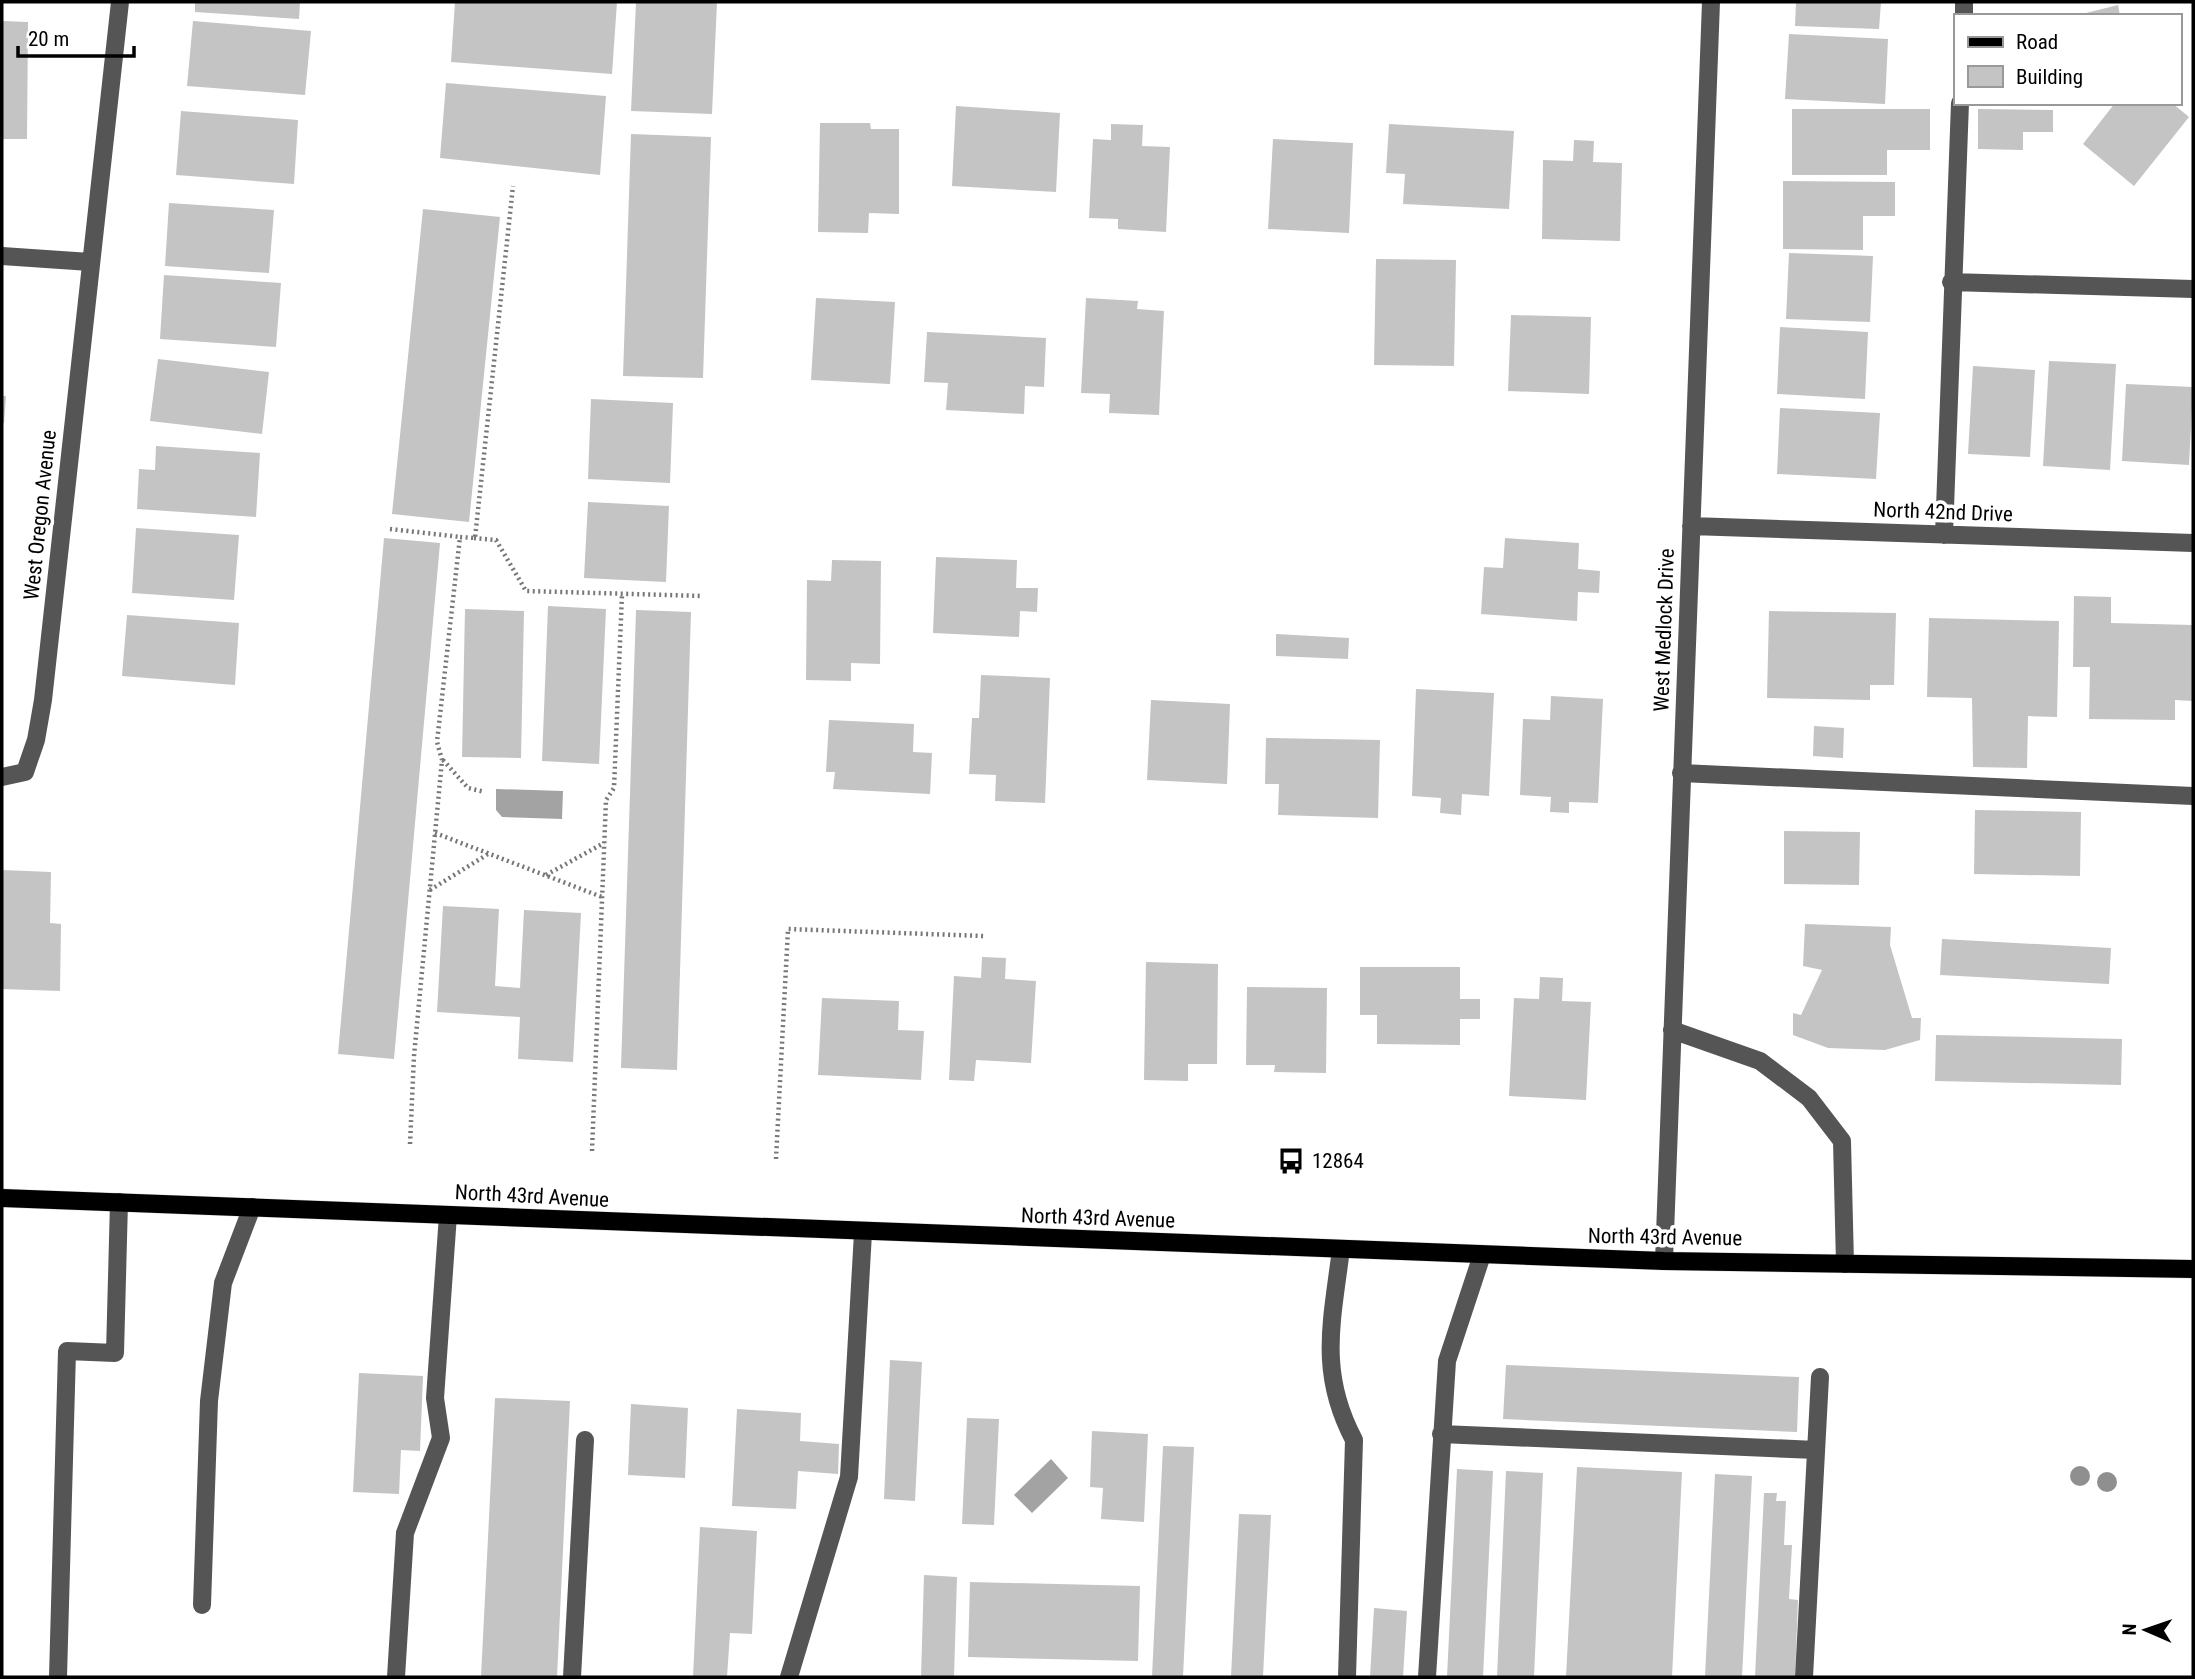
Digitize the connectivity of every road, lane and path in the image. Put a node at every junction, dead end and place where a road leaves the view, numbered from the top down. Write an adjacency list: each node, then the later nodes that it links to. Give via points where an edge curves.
1 (120, 2): 6 (street, West Oregon Avenue)
2 (1711, 2): 9 (street, West Medlock Drive)
3 (1959, 105): 7 (street)
4 (513, 186): 13 (path)
5 (2, 256): 6 (street)
6 (90, 262): 19 (street, West Oregon Avenue, via 43,700 25,772)
7 (1951, 282): 8 (street); 11 (street)
8 (2193, 289)
9 (1691, 526): 11 (street, North 42nd Drive); 18 (street, West Medlock Drive)
10 (390, 529): 12 (path)
11 (1944, 535): 14 (street, North 42nd Drive)
12 (460, 537): 13 (path); 17 (path, via 437,743)
13 (475, 538): 15 (path, via 496,540 526,591)
14 (2193, 543)
15 (622, 594): 16 (path); 23 (path, via 614,788 606,800)
16 (703, 596)
17 (442, 760): 20 (path, via 468,788); 22 (path)
18 (1681, 773): 21 (street); 29 (street, West Medlock Drive)
19 (2, 777)
20 (485, 792)
21 (2193, 796)
22 (435, 833): 24 (path); 26 (path)
23 (605, 843): 25 (path); 27 (path)
24 (488, 854): 25 (path); 26 (path)
25 (546, 875): 27 (path)
26 (430, 891): 30 (path, via 414,1056)
27 (602, 897): 31 (path)
28 (984, 936): 32 (path, via 788,929)
29 (1672, 1030): 40 (street, West Medlock Drive); 41 (street, via 1760,1061 1809,1098 1842,1141)
30 (411, 1144)
31 (593, 1151)
32 (776, 1159)
33 (2, 1198): 34 (main road, North 43rd Avenue)
34 (119, 1202): 35 (main road, North 43rd Avenue); 48 (street, via 115,1353 68,1350)
35 (252, 1207): 36 (main road, North 43rd Avenue); 47 (street, via 223,1283 209,1401)
36 (448, 1215): 37 (main road, North 43rd Avenue); 49 (street, via 436,1398 441,1438 405,1533)
37 (863, 1233): 38 (main road, North 43rd Avenue); 51 (street, via 849,1477)
38 (1340, 1249): 39 (main road, North 43rd Avenue); 52 (street, via 1328,1347 1338,1409 1354,1440)
39 (1482, 1255): 40 (main road, North 43rd Avenue); 44 (street, via 1447,1361)
40 (1664, 1261): 41 (main road, North 43rd Avenue)
41 (1845, 1264): 42 (main road, North 43rd Avenue)
42 (2193, 1269)
43 (1820, 1377): 46 (street)
44 (1441, 1434): 46 (street); 53 (street)
45 (585, 1440): 50 (street)
46 (1816, 1450): 54 (street)
47 (202, 1605)
48 (58, 1677)
49 (397, 1677)
50 (572, 1677)
51 (789, 1677)
52 (1347, 1677)
53 (1427, 1677)
54 (1804, 1677)

